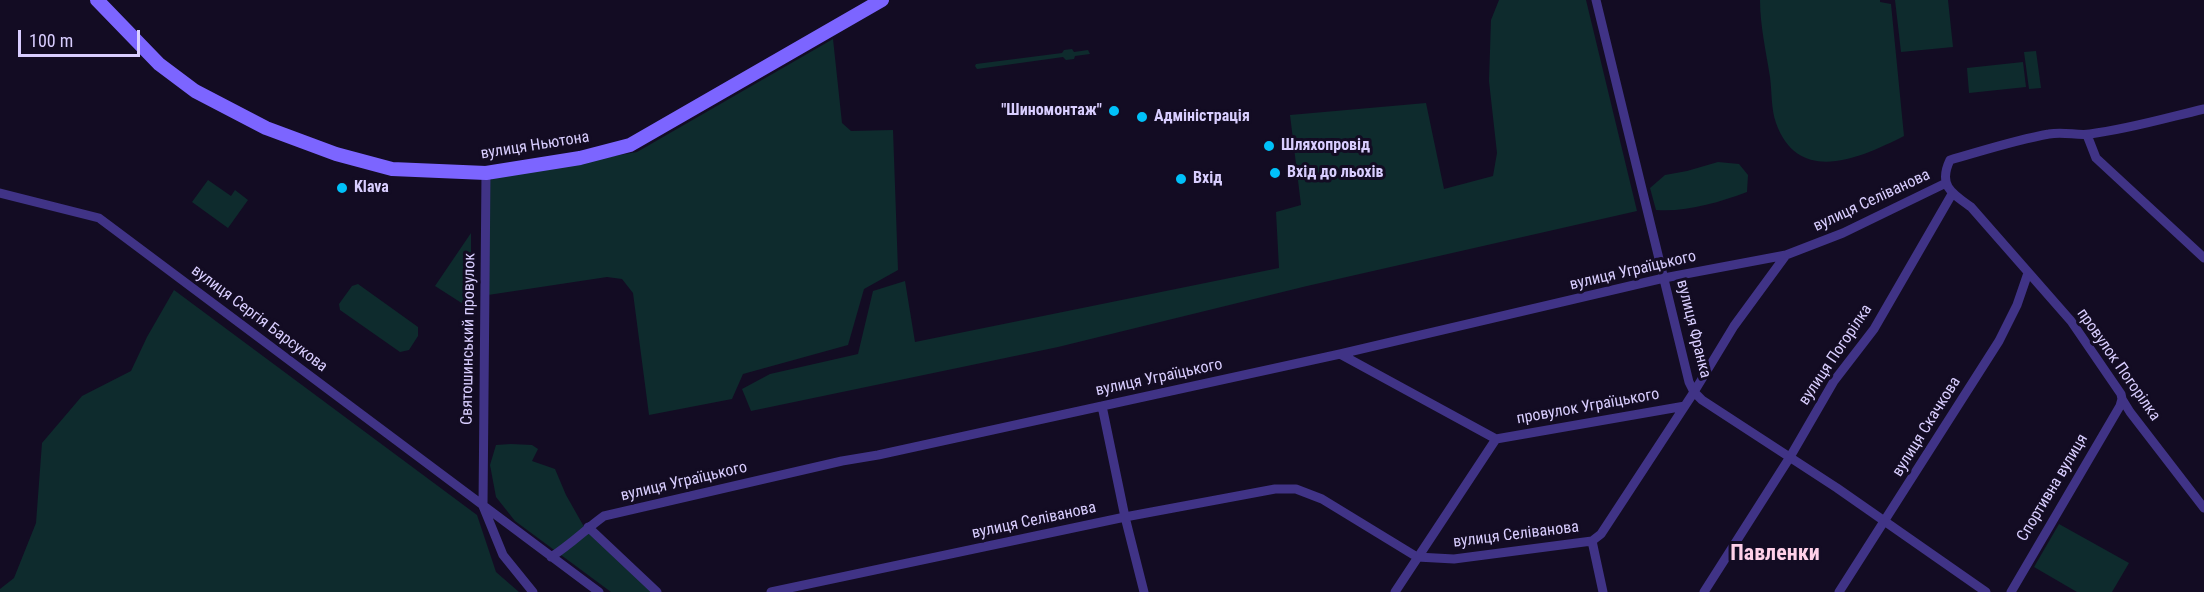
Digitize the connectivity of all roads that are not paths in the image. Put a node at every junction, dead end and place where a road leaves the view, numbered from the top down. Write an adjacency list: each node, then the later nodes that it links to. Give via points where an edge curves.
1 (97, 0): 6 (street, вулиця Ньютона, via 159,64 195,92 266,128 376,166)
2 (882, 0): 6 (street, вулиця Ньютона, via 630,145 580,158)
3 (1596, 0): 13 (street, вулиця Франка)
4 (2204, 109): 5 (street)
5 (2086, 135): 7 (street, via 2049,134 1950,160 1944,172); 11 (street, via 2096,158)
6 (486, 173): 21 (street, Святошинський провулок)
7 (1946, 183): 9 (street, провулок Погорілка); 10 (street, вулиця Селіванова, via 1843,233)
8 (0, 193): 21 (street, вулиця Сергія Барсукова, via 99,218)
9 (1952, 194): 12 (street, провулок Погорілка, via 1971,207); 20 (street, вулиця Погорілка, via 1874,329 1833,381)
10 (1786, 255): 13 (street, вулиця Уграїцького); 15 (street, вулиця Селіванова, via 1734,326)
11 (2204, 258)
12 (2028, 273): 16 (street, провулок Погорілка, via 2071,321); 24 (street, вулиця Скачкова, via 1999,341)
13 (1664, 278): 14 (street, вулиця Уграїцького); 15 (street, вулиця Франка)
14 (1340, 354): 17 (street, вулиця Уграїцького); 19 (street, провулок Уграїцького)
15 (1694, 392): 18 (street, вулиця Селіванова); 20 (street, вулиця Франка, via 1731,421)
16 (2122, 399): 22 (street, провулок Погорілка); 39 (street, Спортивна вулиця)
17 (1102, 406): 23 (street); 25 (street, вулиця Уграїцького, via 760,479 604,516)
18 (1685, 406): 19 (street, провулок Уграїцького); 26 (street, вулиця Селіванова, via 1601,534)
19 (1496, 439): 28 (street, провулок Уграїцького)
20 (1790, 457): 24 (street, вулиця Франка); 36 (street, вулиця Погорілка)
21 (483, 506): 27 (street, вулиця Сергія Барсукова); 29 (street, via 503,555)
22 (2204, 508)
23 (1125, 517): 28 (street, вулиця Селіванова, via 1275,489 1296,489 1322,499); 32 (street, вулиця Селіванова); 33 (street)
24 (1884, 523): 37 (street, вулиця Скачкова); 38 (street, вулиця Франка)
25 (588, 527): 27 (street, вулиця Уграїцького); 31 (street)
26 (1592, 541): 28 (street, вулиця Селіванова, via 1454,559); 35 (street)
27 (551, 557): 30 (street, вулиця Сергія Барсукова)
28 (1417, 557): 34 (street, провулок Уграїцького)
29 (533, 592)
30 (599, 592)
31 (657, 592)
32 (771, 592)
33 (1144, 592)
34 (1395, 592)
35 (1603, 592)
36 (1704, 592)
37 (1839, 592)
38 (1986, 592)
39 (2011, 592)

